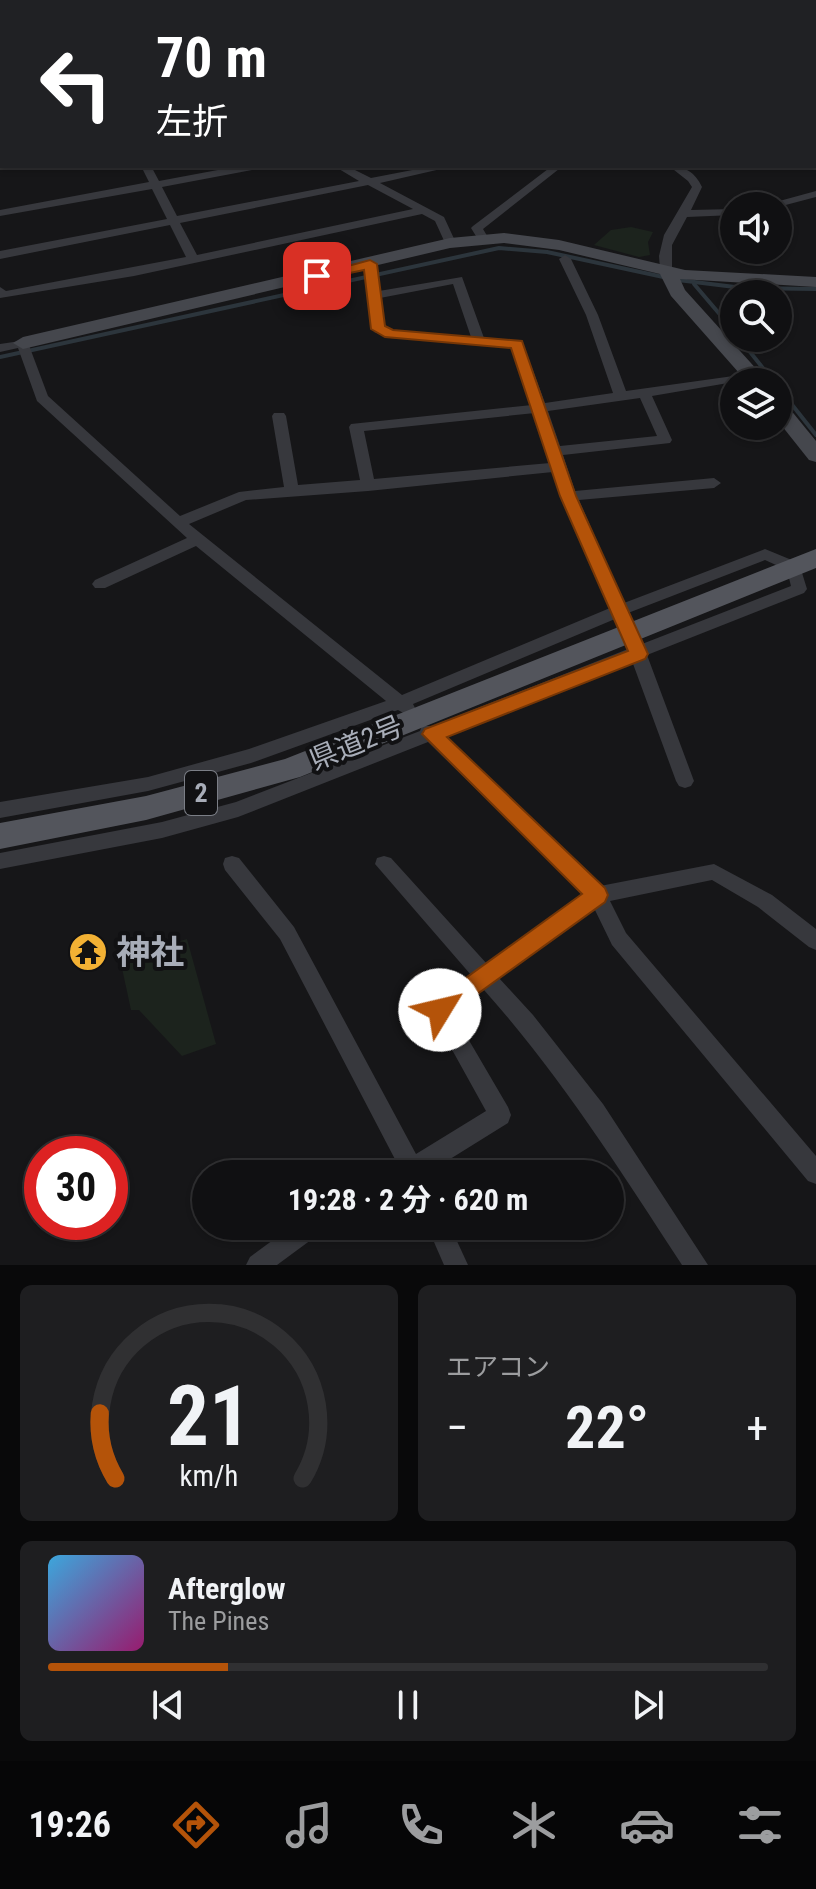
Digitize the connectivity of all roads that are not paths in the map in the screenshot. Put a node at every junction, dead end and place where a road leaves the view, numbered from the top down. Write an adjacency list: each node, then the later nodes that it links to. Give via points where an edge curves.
1 (147, 168): 8 (street)
2 (246, 168): 8 (street)
3 (343, 168): 7 (street)
4 (440, 168): 7 (street)
5 (553, 168): 16 (street, via 477,228)
6 (677, 168): 14 (street, via 697,187)
7 (371, 183): 11 (street); 15 (street)
8 (155, 185): 12 (street); 15 (street)
9 (816, 194): 10 (street)
10 (792, 200)
11 (424, 210): 17 (street, via 440,219); 19 (street)
12 (0, 213)
13 (720, 213): 14 (street)
14 (685, 214): 22 (street, via 666,239)
15 (173, 221): 18 (street); 19 (street)
16 (483, 239): 17 (street); 22 (street, via 559,245)
17 (450, 243): 21 (street)
18 (0, 255)
19 (193, 259): 24 (street, via 2,295)
20 (565, 259): 32 (street)
21 (370, 264): 25 (street); 27 (street)
22 (666, 269): 23 (street, via 712,278); 29 (street, via 677,292)
23 (816, 282)
24 (0, 291)
25 (376, 295): 26 (street, via 378,329); 26 (street, via 458,280)
26 (479, 342): 33 (street, via 517,344)
27 (23, 343): 28 (street); 42 (street, via 42,398)
28 (0, 348)
29 (745, 368)
30 (720, 385): 31 (street)
31 (645, 394): 32 (street); 37 (street, via 665,440)
32 (621, 396): 33 (street)
33 (539, 408): 37 (street); 39 (street, via 356,427)
34 (279, 416): 40 (street)
35 (792, 425): 36 (street)
36 (816, 455)
37 (556, 459): 39 (street); 41 (street)
38 (714, 483): 41 (street)
39 (368, 486): 40 (street)
40 (292, 492): 42 (street, via 244,495)
41 (568, 496): 46 (street)
42 (178, 523): 43 (street)
43 (198, 539): 45 (street); 48 (street)
44 (799, 565): 46 (street, via 765,554); 47 (street, via 799,589); 52 (main road, 県道2号 / 2, via 290,769 146,808)
45 (100, 584)
46 (618, 611): 47 (street); 48 (street)
47 (638, 654): 49 (street); 50 (street)
48 (401, 702): 49 (street); 51 (street, via 251,756 148,784)
49 (432, 734): 53 (street, via 238,809 162,830); 56 (street)
50 (685, 781)
51 (0, 810)
52 (0, 836)
53 (0, 861)
54 (232, 864): 59 (street, via 287,933)
55 (384, 864): 58 (street)
56 (597, 895): 57 (street, via 714,872 765,901); 58 (street); 61 (street, via 619,939)
57 (816, 941)
58 (486, 977): 60 (street, via 440,1010 500,1115); 66 (street, via 595,1112)
59 (405, 1160)
60 (430, 1160)
61 (816, 1173)
62 (292, 1240): 64 (street)
63 (444, 1240): 65 (street)
64 (258, 1265)
65 (456, 1265)
66 (696, 1265)

